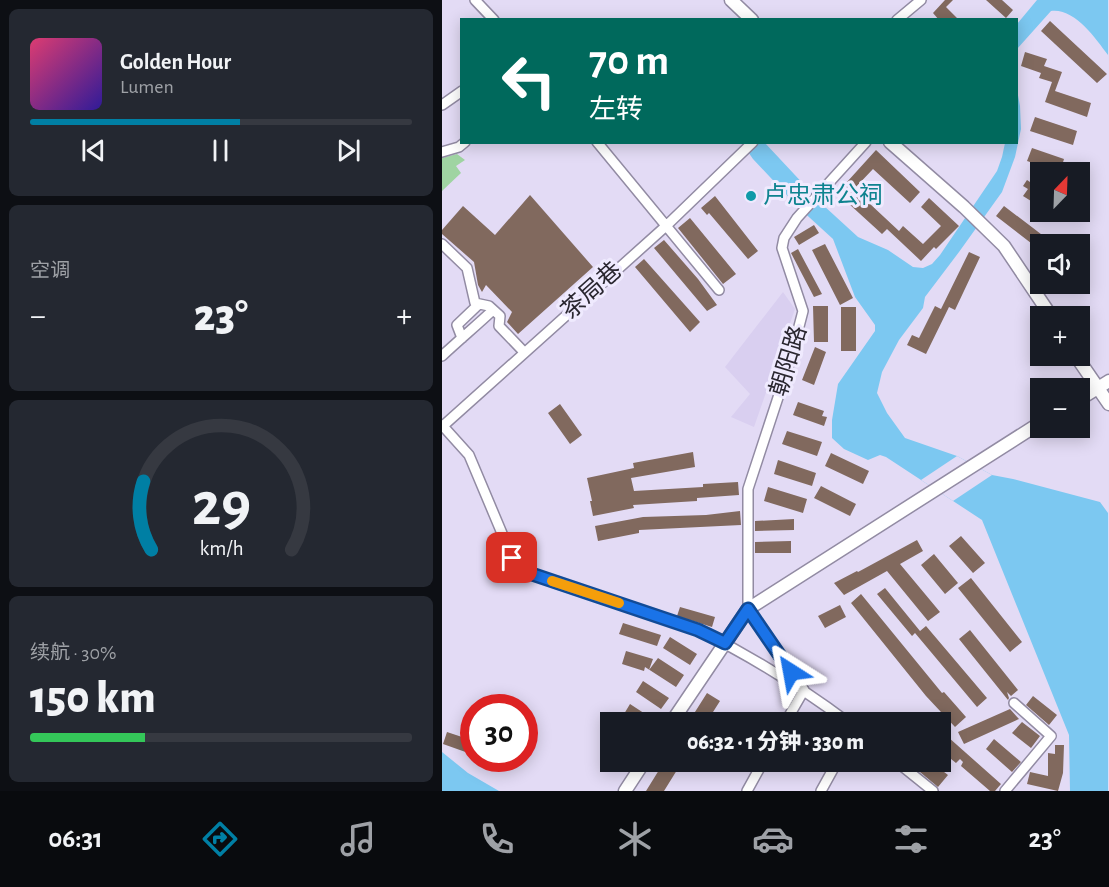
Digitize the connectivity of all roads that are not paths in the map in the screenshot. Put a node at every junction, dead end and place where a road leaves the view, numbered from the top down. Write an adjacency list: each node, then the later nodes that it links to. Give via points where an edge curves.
1 (475, 0): 4 (street)
2 (731, 0): 5 (main road)
3 (921, 0): 6 (street)
4 (492, 18)
5 (750, 18)
6 (899, 18)
7 (460, 93): 8 (street)
8 (442, 105)
9 (463, 144): 14 (street)
10 (599, 144): 15 (street)
11 (750, 144): 15 (street, 茶局巷)
12 (864, 144): 30 (street, 朝阳路, via 784,238 782,248 804,311 748,489)
13 (892, 144): 19 (main road, via 1004,246)
14 (442, 152)
15 (666, 226): 17 (street); 22 (street, 茶局巷)
16 (442, 243): 18 (street, via 467,268 475,303)
17 (719, 290)
18 (479, 304): 20 (street); 21 (street, via 457,325)
19 (1044, 306)
20 (493, 310): 21 (street); 22 (street, via 500,316 499,326)
21 (462, 338): 23 (street)
22 (524, 352): 28 (street, 茶局巷)
23 (442, 356)
24 (1086, 366): 25 (main road)
25 (1103, 384): 26 (main road); 27 (main road)
26 (1090, 392)
27 (1108, 404)
28 (443, 425): 31 (street, via 469,455 517,569 698,630)
29 (1030, 429): 30 (main road)
30 (748, 609): 31 (main road); 32 (street)
31 (725, 643): 32 (street); 34 (main road)
32 (804, 690): 35 (street); 36 (street)
33 (1014, 703): 45 (street, via 1051,736)
34 (678, 712)
35 (791, 712)
36 (834, 712)
37 (637, 772): 42 (main road)
38 (757, 772): 43 (street)
39 (831, 772): 44 (street)
40 (908, 772): 41 (street)
41 (926, 789)
42 (625, 791)
43 (747, 791)
44 (821, 791)
45 (1005, 791)

